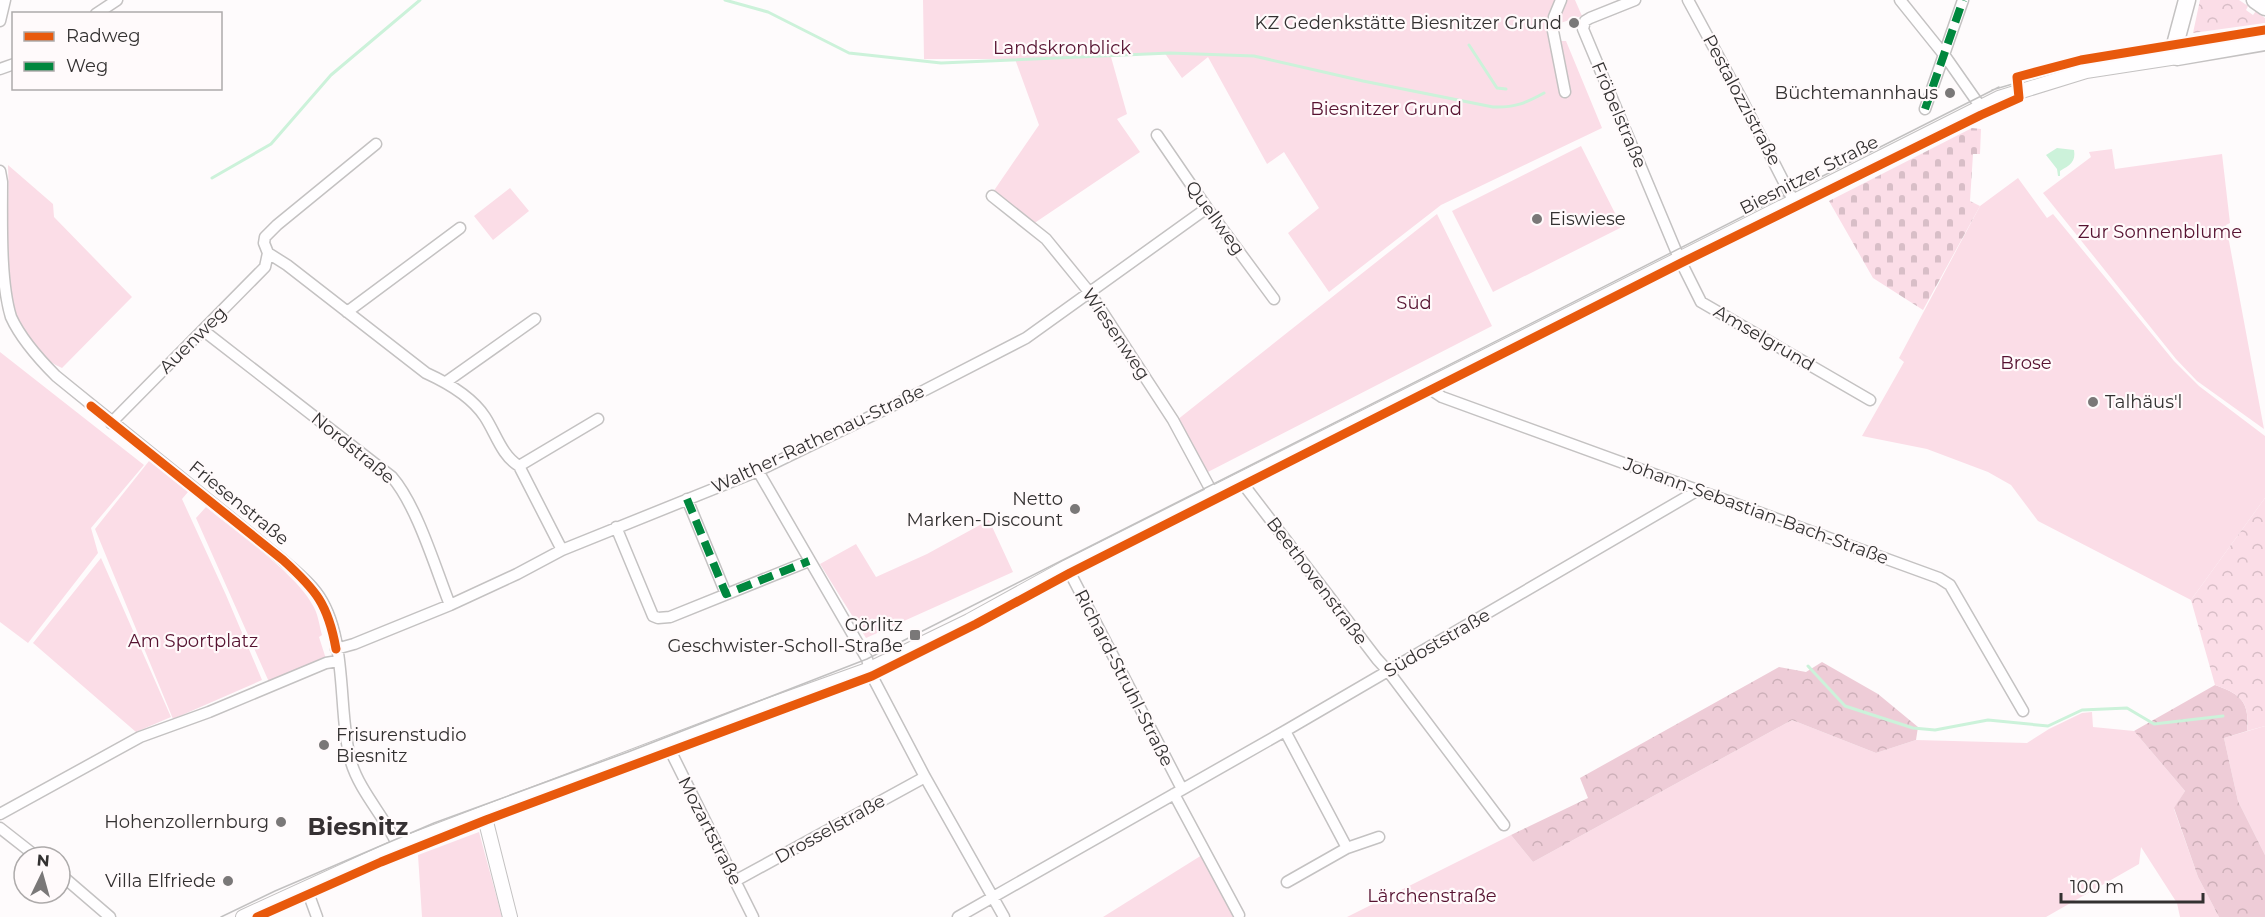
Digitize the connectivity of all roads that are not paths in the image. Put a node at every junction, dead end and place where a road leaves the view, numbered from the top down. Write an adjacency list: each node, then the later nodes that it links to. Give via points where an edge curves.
1 (4, 0): 12 (street)
2 (117, 0): 11 (street)
3 (1561, 0): 16 (street, via 1553,31)
4 (1635, 0): 27 (street, Fröbelstraße, via 1590,18 1583,29)
5 (1688, 0): 23 (street, Pestalozzistraße)
6 (1900, 0): 14 (street)
7 (1963, 0): 14 (street)
8 (2187, 0): 15 (main road, via 2176,41)
9 (2255, 0): 10 (main road)
10 (2265, 7)
11 (99, 12)
12 (0, 21)
13 (2265, 42): 15 (main road, Biesnitzer Straße)
14 (1945, 56): 17 (street); 18 (street)
15 (2177, 57): 17 (main road, Biesnitzer Straße, via 2068,76)
16 (1565, 92)
17 (1980, 106): 23 (main road, Biesnitzer Straße)
18 (1925, 109)
19 (1157, 135): 24 (street, Quellweg)
20 (376, 144): 26 (street, Auenweg, via 265,237)
21 (0, 171): 28 (street, Friesenstraße)
22 (992, 196): 29 (street, Wiesenweg, via 1046,239)
23 (1794, 202): 27 (main road, Biesnitzer Straße)
24 (1207, 208): 29 (street, Walther-Rathenau-Straße); 30 (street, Quellweg)
25 (460, 228): 31 (street)
26 (268, 253): 31 (street); 33 (street, Auenweg, via 265,267)
27 (1678, 258): 35 (main road, Biesnitzer Straße); 36 (street, Amselgrund, via 1701,302)
28 (1, 286): 38 (street, Friesenstraße, via 10,316 40,360)
29 (1090, 293): 40 (street, Walther-Rathenau-Straße, via 1026,338); 43 (street, Wiesenweg, via 1173,420)
30 (1274, 299)
31 (347, 312): 34 (street, via 426,373)
32 (535, 319): 34 (street)
33 (204, 331): 38 (street, Auenweg); 50 (street, Nordstraße, via 397,483 412,508)
34 (446, 382): 39 (street, via 480,410 508,460)
35 (1429, 385): 41 (main road, Biesnitzer Straße); 42 (street, Johann-Sebastian-Bach-Straße, via 1442,397)
36 (1870, 400)
37 (598, 419): 39 (street)
38 (111, 423): 51 (street, Friesenstraße, via 302,577 323,604)
39 (519, 466): 46 (street)
40 (758, 471): 44 (street, Walther-Rathenau-Straße); 47 (street)
41 (1240, 480): 43 (main road, Biesnitzer Straße); 54 (street, Beethovenstraße)
42 (1700, 489): 54 (street, Südoststraße); 55 (street, Johann-Sebastian-Bach-Straße, via 1950,585)
43 (1213, 494): 48 (main road, Biesnitzer Straße)
44 (687, 499): 45 (street, Walther-Rathenau-Straße); 49 (street)
45 (616, 527): 46 (street, Walther-Rathenau-Straße); 49 (street, via 653,616 670,617)
46 (562, 550): 50 (street, Walther-Rathenau-Straße)
47 (809, 561): 49 (street); 53 (street)
48 (1067, 567): 53 (main road, Biesnitzer Straße); 59 (street, Richard-Struhl-Straße)
49 (726, 594)
50 (450, 605): 51 (street, Walther-Rathenau-Straße)
51 (336, 648): 52 (street, Friesenstraße)
52 (338, 661): 60 (street, via 140,737); 66 (street, Friesenstraße, via 352,762)
53 (870, 669): 57 (main road, Biesnitzer Straße); 58 (street)
54 (1388, 671): 56 (street, Südoststraße); 62 (street, Beethovenstraße)
55 (2023, 711)
56 (1285, 731): 59 (street, Südoststraße); 67 (street)
57 (667, 744): 61 (main road, Biesnitzer Straße); 68 (street, Mozartstraße)
58 (925, 777): 68 (street, Drosselstraße); 72 (street)
59 (1178, 792): 72 (street, Südoststraße); 73 (street)
60 (0, 814)
61 (484, 814): 66 (main road, Biesnitzer Straße); 77 (main road)
62 (1504, 825)
63 (0, 828): 65 (street)
64 (1379, 837): 67 (street)
65 (22, 845)
66 (398, 846): 71 (main road, Biesnitzer Straße)
67 (1347, 848): 69 (street)
68 (735, 881): 78 (street, Mozartstraße)
69 (1287, 882)
70 (72, 887): 74 (street)
71 (306, 887): 75 (main road, Biesnitzer Straße); 76 (street)
72 (993, 897): 79 (street, Südoststraße); 80 (street)
73 (1239, 915)
74 (110, 917)
75 (243, 917)
76 (317, 917)
77 (510, 917)
78 (753, 917)
79 (958, 917)
80 (1004, 917)

